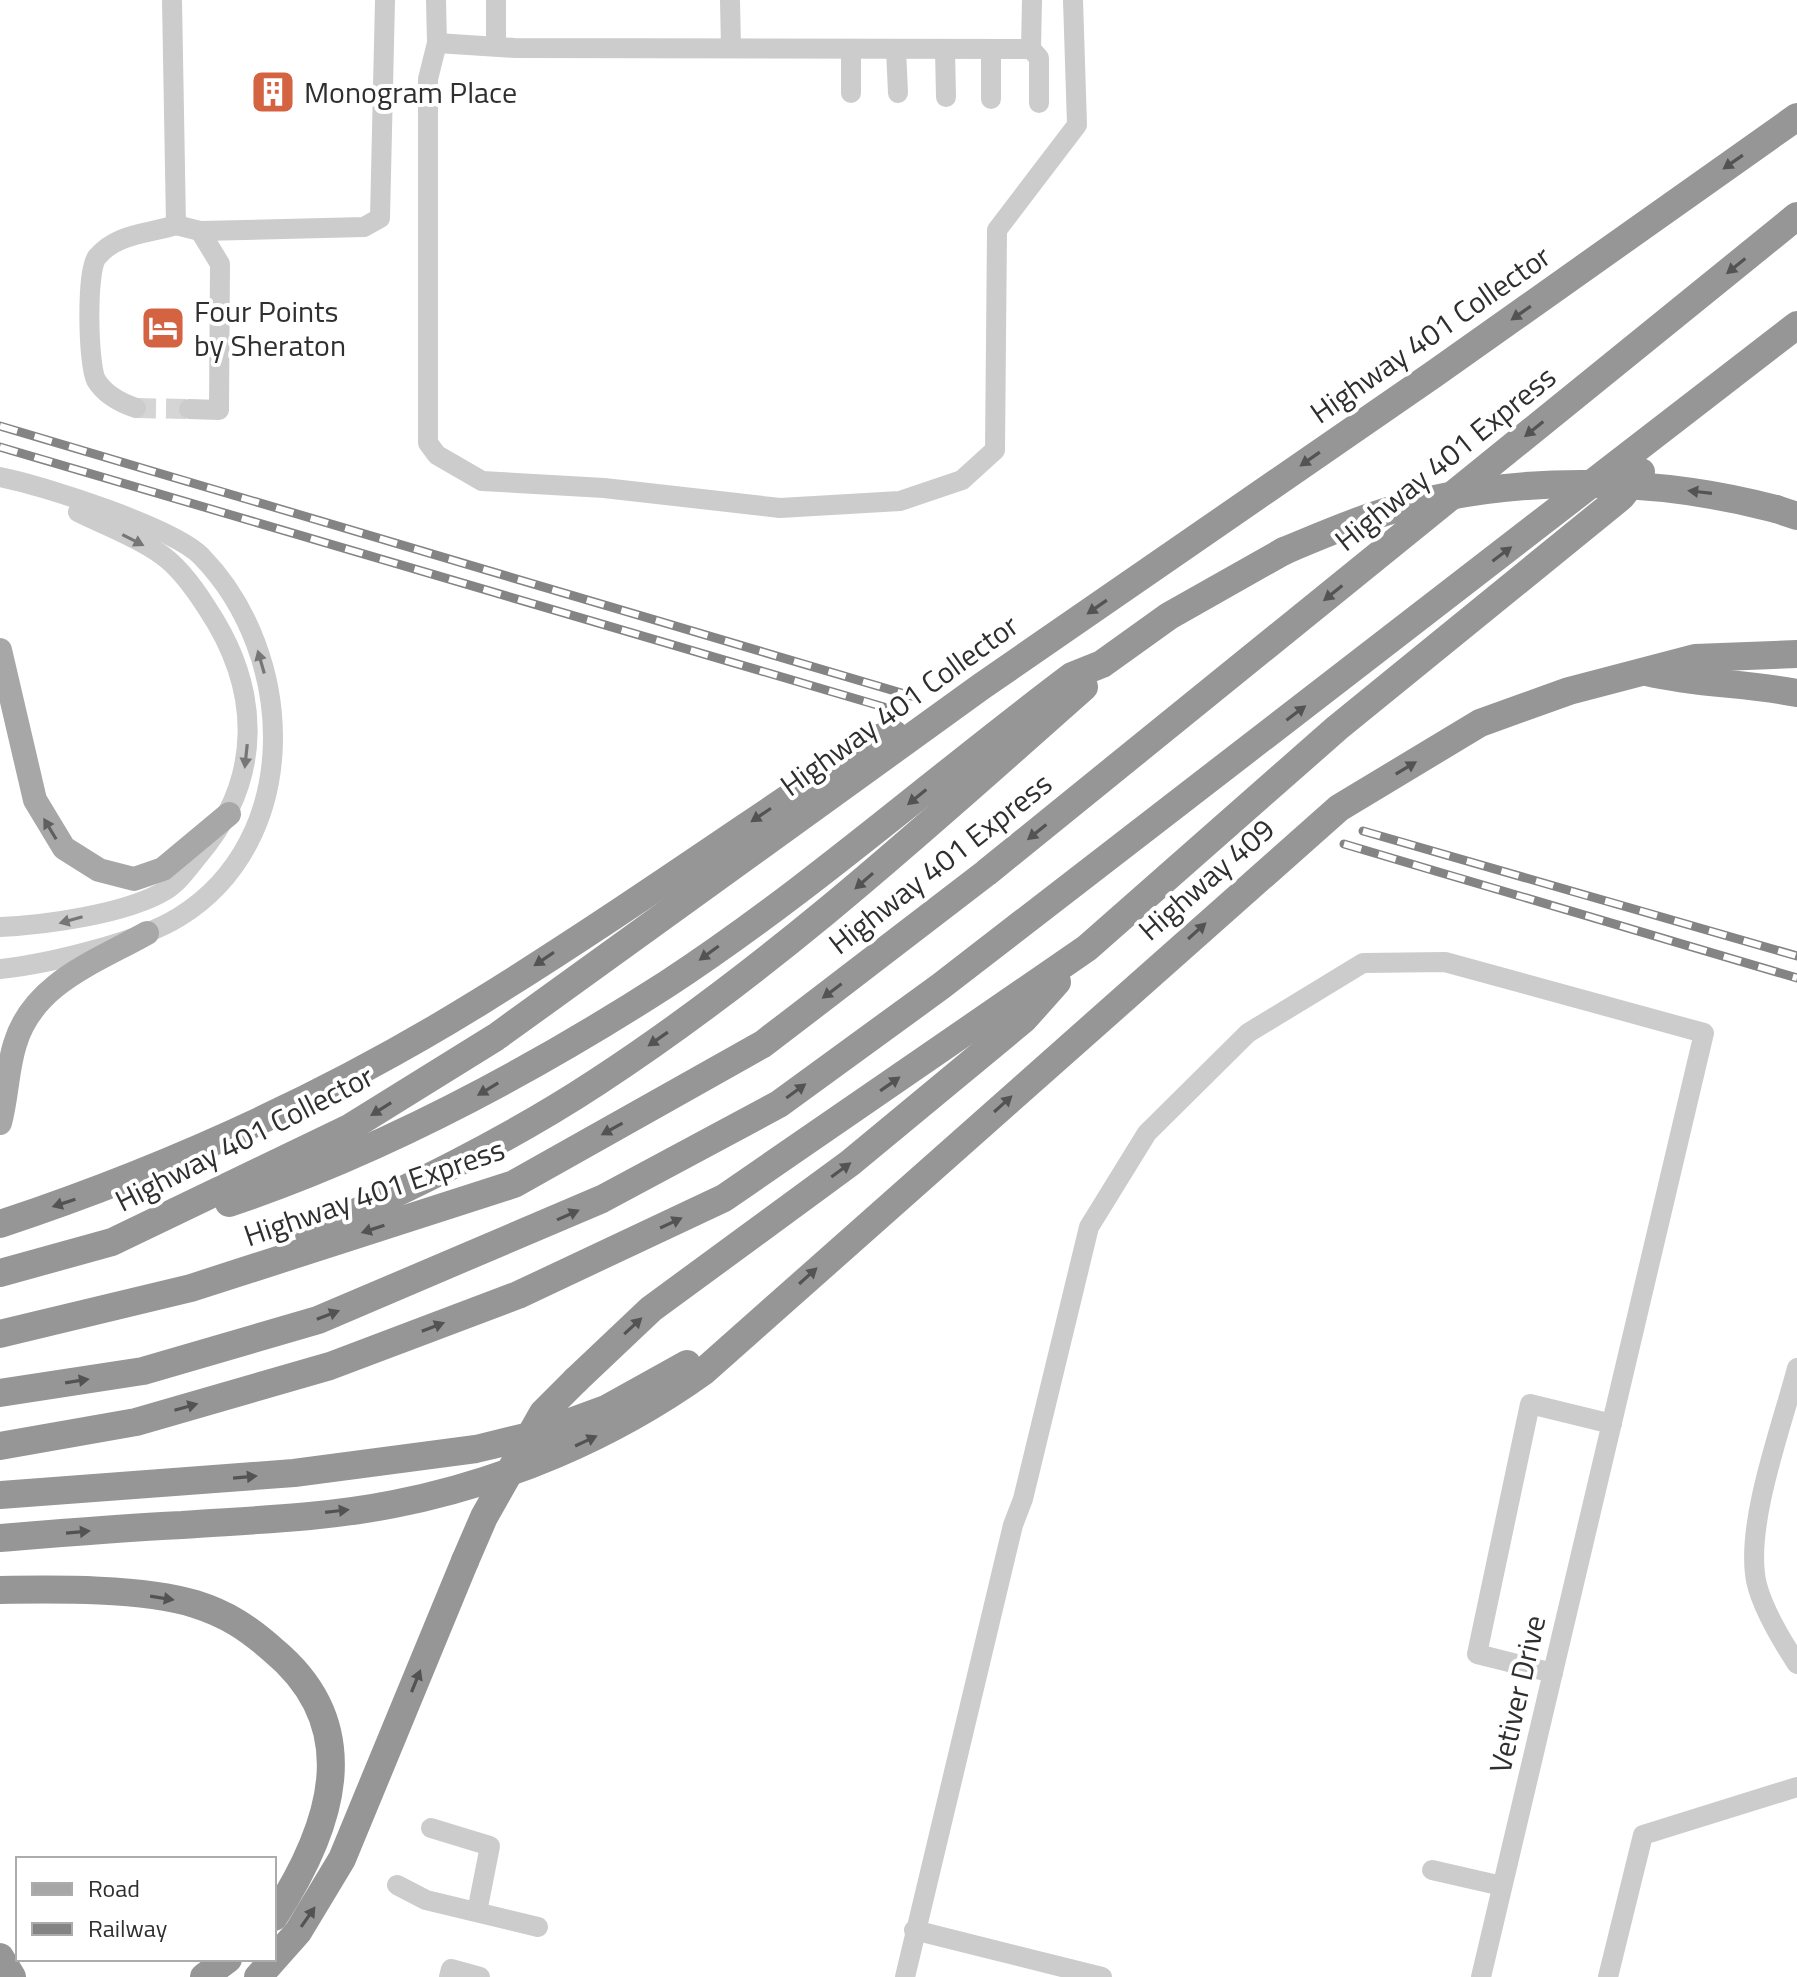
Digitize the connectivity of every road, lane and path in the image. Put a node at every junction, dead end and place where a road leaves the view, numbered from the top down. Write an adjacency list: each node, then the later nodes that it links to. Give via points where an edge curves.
1 (172, 0): 23 (street)
2 (385, 0): 24 (street, via 380,218 364,227)
3 (436, 0): 8 (street)
4 (496, 0): 9 (street)
5 (730, 0): 10 (street)
6 (1032, 0): 15 (street)
7 (1073, 0): 8 (street, via 1077,125 997,230 995,450 962,480 900,501 780,508 604,488 482,481 437,455 428,443 428,79)
8 (437, 43): 9 (street)
9 (496, 46): 10 (street)
10 (731, 48): 11 (street)
11 (851, 49): 12 (street); 16 (street)
12 (896, 49): 13 (street); 17 (street)
13 (945, 49): 14 (street); 18 (street)
14 (991, 49): 15 (street); 19 (street)
15 (1031, 49): 20 (street, via 1039,58)
16 (851, 93)
17 (898, 93)
18 (946, 97)
19 (991, 99)
20 (1039, 103)
21 (1797, 117): 36 (highway, Highway 401 Collector, one-way to 36)
22 (1797, 216): 46 (highway, Highway 401 Express, one-way to 46, via 986,873 763,1044 514,1184)
23 (176, 225): 24 (street); 26 (street, via 119,237 95,259 87,288 96,379 117,402)
24 (200, 231): 27 (street, via 220,264 219,410)
25 (1797, 325): 28 (highway)
26 (136, 408)
27 (189, 409)
28 (1692, 409): 40 (highway, via 1621,497 1337,728); 50 (highway, one-way to 28, via 143,1371 318,1320 602,1199 779,1104 941,986)
29 (7, 478): 37 (street, one-way to 37, via 161,554 194,588 228,638 248,725 242,786); 39 (street, one-way to 29, via 213,891 234,865 266,803 274,731 260,656 246,619 199,554 144,523)
30 (1787, 512): 33 (highway, one-way to 33, bridge, via 1724,495 1570,485 1488,490 1420,502 1284,551 1169,616)
31 (0, 650): 37 (main road, one-way to 31, via 163,869 134,879 99,870 64,848 35,800)
32 (1797, 654): 34 (highway, Highway 409, via 1695,658)
33 (1102, 664): 44 (highway, one-way to 44, via 1072,676 846,854 667,983 465,1103 294,1181); 46 (highway, one-way to 46, via 1084,687 823,916 596,1083 427,1180)
34 (1642, 670): 35 (highway, via 1692,683); 47 (highway, Highway 409, one-way to 34, via 1339,808 1480,723)
35 (1797, 693)
36 (926, 726): 43 (highway, one-way to 43, via 878,738 477,1003 324,1089 91,1194); 44 (highway, Highway 401 Collector, one-way to 44, via 496,1037 351,1127)
37 (229, 814): 38 (street, one-way to 38, via 166,890 53,925)
38 (0, 927)
39 (147, 933): 41 (street); 42 (main road, via 52,986 34,1003 15,1043)
40 (1087, 948): 52 (highway, one-way to 40, via 136,1422 330,1366 518,1295 724,1198); 67 (highway, one-way to 40, bridge, via 304,1924 342,1859 484,1517 543,1413 651,1309 850,1163 1024,1019)
41 (0, 969)
42 (0, 1123)
43 (0, 1224)
44 (112, 1242): 45 (highway, Highway 401 Collector)
45 (0, 1273)
46 (191, 1288): 48 (highway, Highway 401 Express)
47 (750, 1328): 53 (highway, one-way to 47, via 294,1473 476,1449 606,1409); 54 (highway, one-way to 47, via 275,1519 392,1504 463,1487 583,1443 655,1406 704,1371)
48 (0, 1334)
49 (1797, 1368): 56 (street, via 1756,1529 1755,1576 1779,1636)
50 (0, 1393)
51 (1612, 1424): 57 (street, Vetiver Drive); 57 (street, via 1530,1404 1477,1654); 66 (street, Vetiver Drive, via 1704,1033 1445,962 1363,963 1248,1033 1147,1133 1089,1227)
52 (0, 1446)
53 (0, 1495)
54 (0, 1538)
55 (0, 1590): 64 (highway, one-way to 64, via 193,1603 240,1622 310,1686 325,1718 332,1761 327,1810 314,1847)
56 (1797, 1664)
57 (1553, 1673): 62 (street, Vetiver Drive)
58 (1797, 1787): 80 (street, via 1643,1835)
59 (431, 1828): 63 (street, via 490,1846)
60 (1432, 1870): 62 (street)
61 (397, 1885): 63 (street, via 426,1900)
62 (1502, 1886): 79 (street, Vetiver Drive)
63 (477, 1912): 65 (street)
64 (276, 1914)
65 (538, 1927)
66 (914, 1930): 77 (street); 78 (street)
67 (276, 1956)
68 (0, 1959): 71 (main road); 72 (highway)
69 (225, 1961): 73 (highway)
70 (272, 1961): 74 (highway, one-way to 70, bridge)
71 (2, 1977)
72 (12, 1977)
73 (204, 1977)
74 (258, 1977)
75 (449, 1977): 76 (street, via 451,1969)
76 (480, 1977)
77 (905, 1977)
78 (1102, 1977)
79 (1481, 1977)
80 (1608, 1977)

